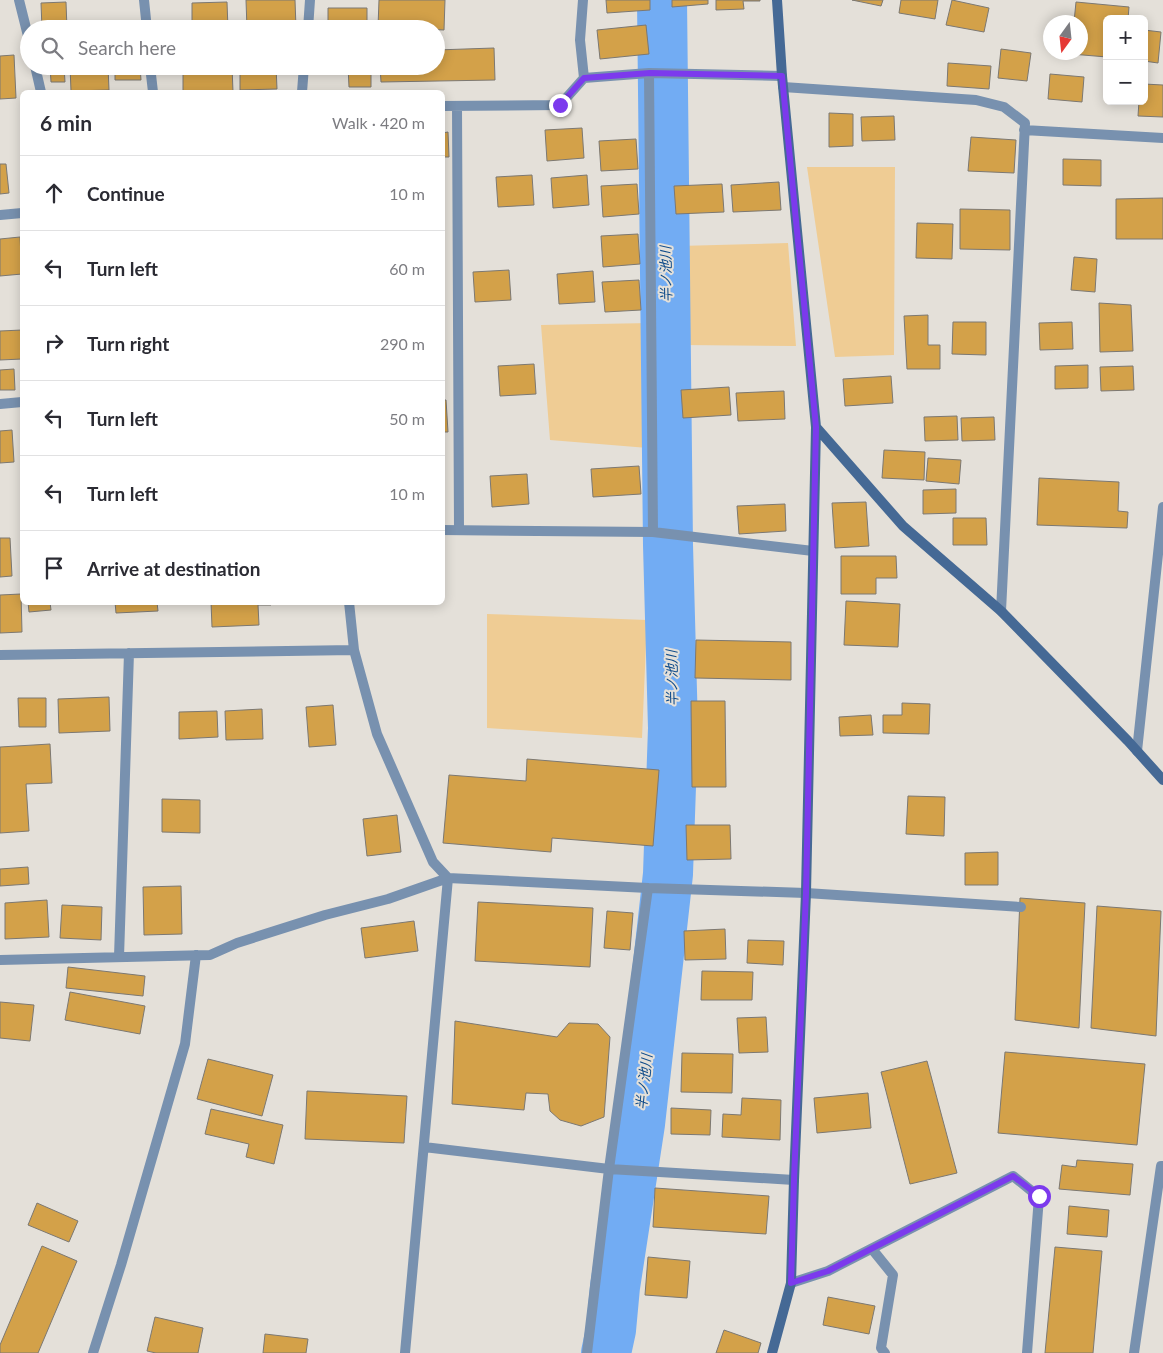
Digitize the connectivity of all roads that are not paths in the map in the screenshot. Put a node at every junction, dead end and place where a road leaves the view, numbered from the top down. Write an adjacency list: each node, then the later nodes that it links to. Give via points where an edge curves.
1 (19, 0): 6 (street)
2 (144, 0): 7 (street)
3 (310, 0): 8 (street)
4 (583, 0): 14 (street, via 580,40)
5 (777, 0): 13 (street)
6 (24, 20)
7 (146, 20)
8 (309, 20)
9 (650, 73): 13 (street); 14 (street); 31 (street)
10 (37, 75): 16 (street)
11 (151, 75): 17 (street)
12 (303, 75): 18 (street)
13 (782, 76): 15 (street)
14 (584, 78): 20 (street, via 560,105)
15 (783, 87): 21 (street, via 976,100 1004,107 1025,123); 27 (street)
16 (41, 90)
17 (152, 90)
18 (302, 90)
19 (445, 106): 20 (street)
20 (457, 106): 30 (street)
21 (1024, 130): 22 (street); 34 (street)
22 (1163, 138)
23 (20, 213): 24 (street)
24 (0, 215)
25 (20, 402): 26 (street)
26 (0, 404)
27 (816, 427): 32 (street); 34 (street, via 903,526)
28 (1163, 507): 38 (street)
29 (445, 530): 30 (street)
30 (458, 530): 31 (street)
31 (653, 532): 32 (street)
32 (813, 551): 42 (street)
33 (350, 605): 35 (street)
34 (1001, 611): 38 (street)
35 (354, 650): 36 (street); 40 (street, via 376,734 433,862)
36 (128, 653): 37 (street); 45 (street)
37 (0, 655)
38 (1137, 751): 39 (street)
39 (1163, 780)
40 (448, 878): 41 (street); 44 (street, via 388,899 326,914 210,955); 47 (street)
41 (648, 888): 42 (street); 49 (street)
42 (806, 893): 43 (street); 50 (street)
43 (1020, 907)
44 (196, 955): 45 (street); 53 (street, via 185,1044)
45 (119, 957): 46 (street)
46 (0, 960)
47 (424, 1147): 49 (street); 54 (street)
48 (1163, 1166): 59 (street)
49 (609, 1169): 50 (street); 55 (street)
50 (794, 1180): 52 (street)
51 (872, 1249): 52 (street, via 828,1271); 57 (street, via 893,1275 881,1348); 58 (street, via 1013,1176 1039,1196)
52 (791, 1283): 56 (street)
53 (93, 1353)
54 (405, 1353)
55 (587, 1353)
56 (772, 1353)
57 (885, 1353)
58 (1027, 1353)
59 (1134, 1353)

